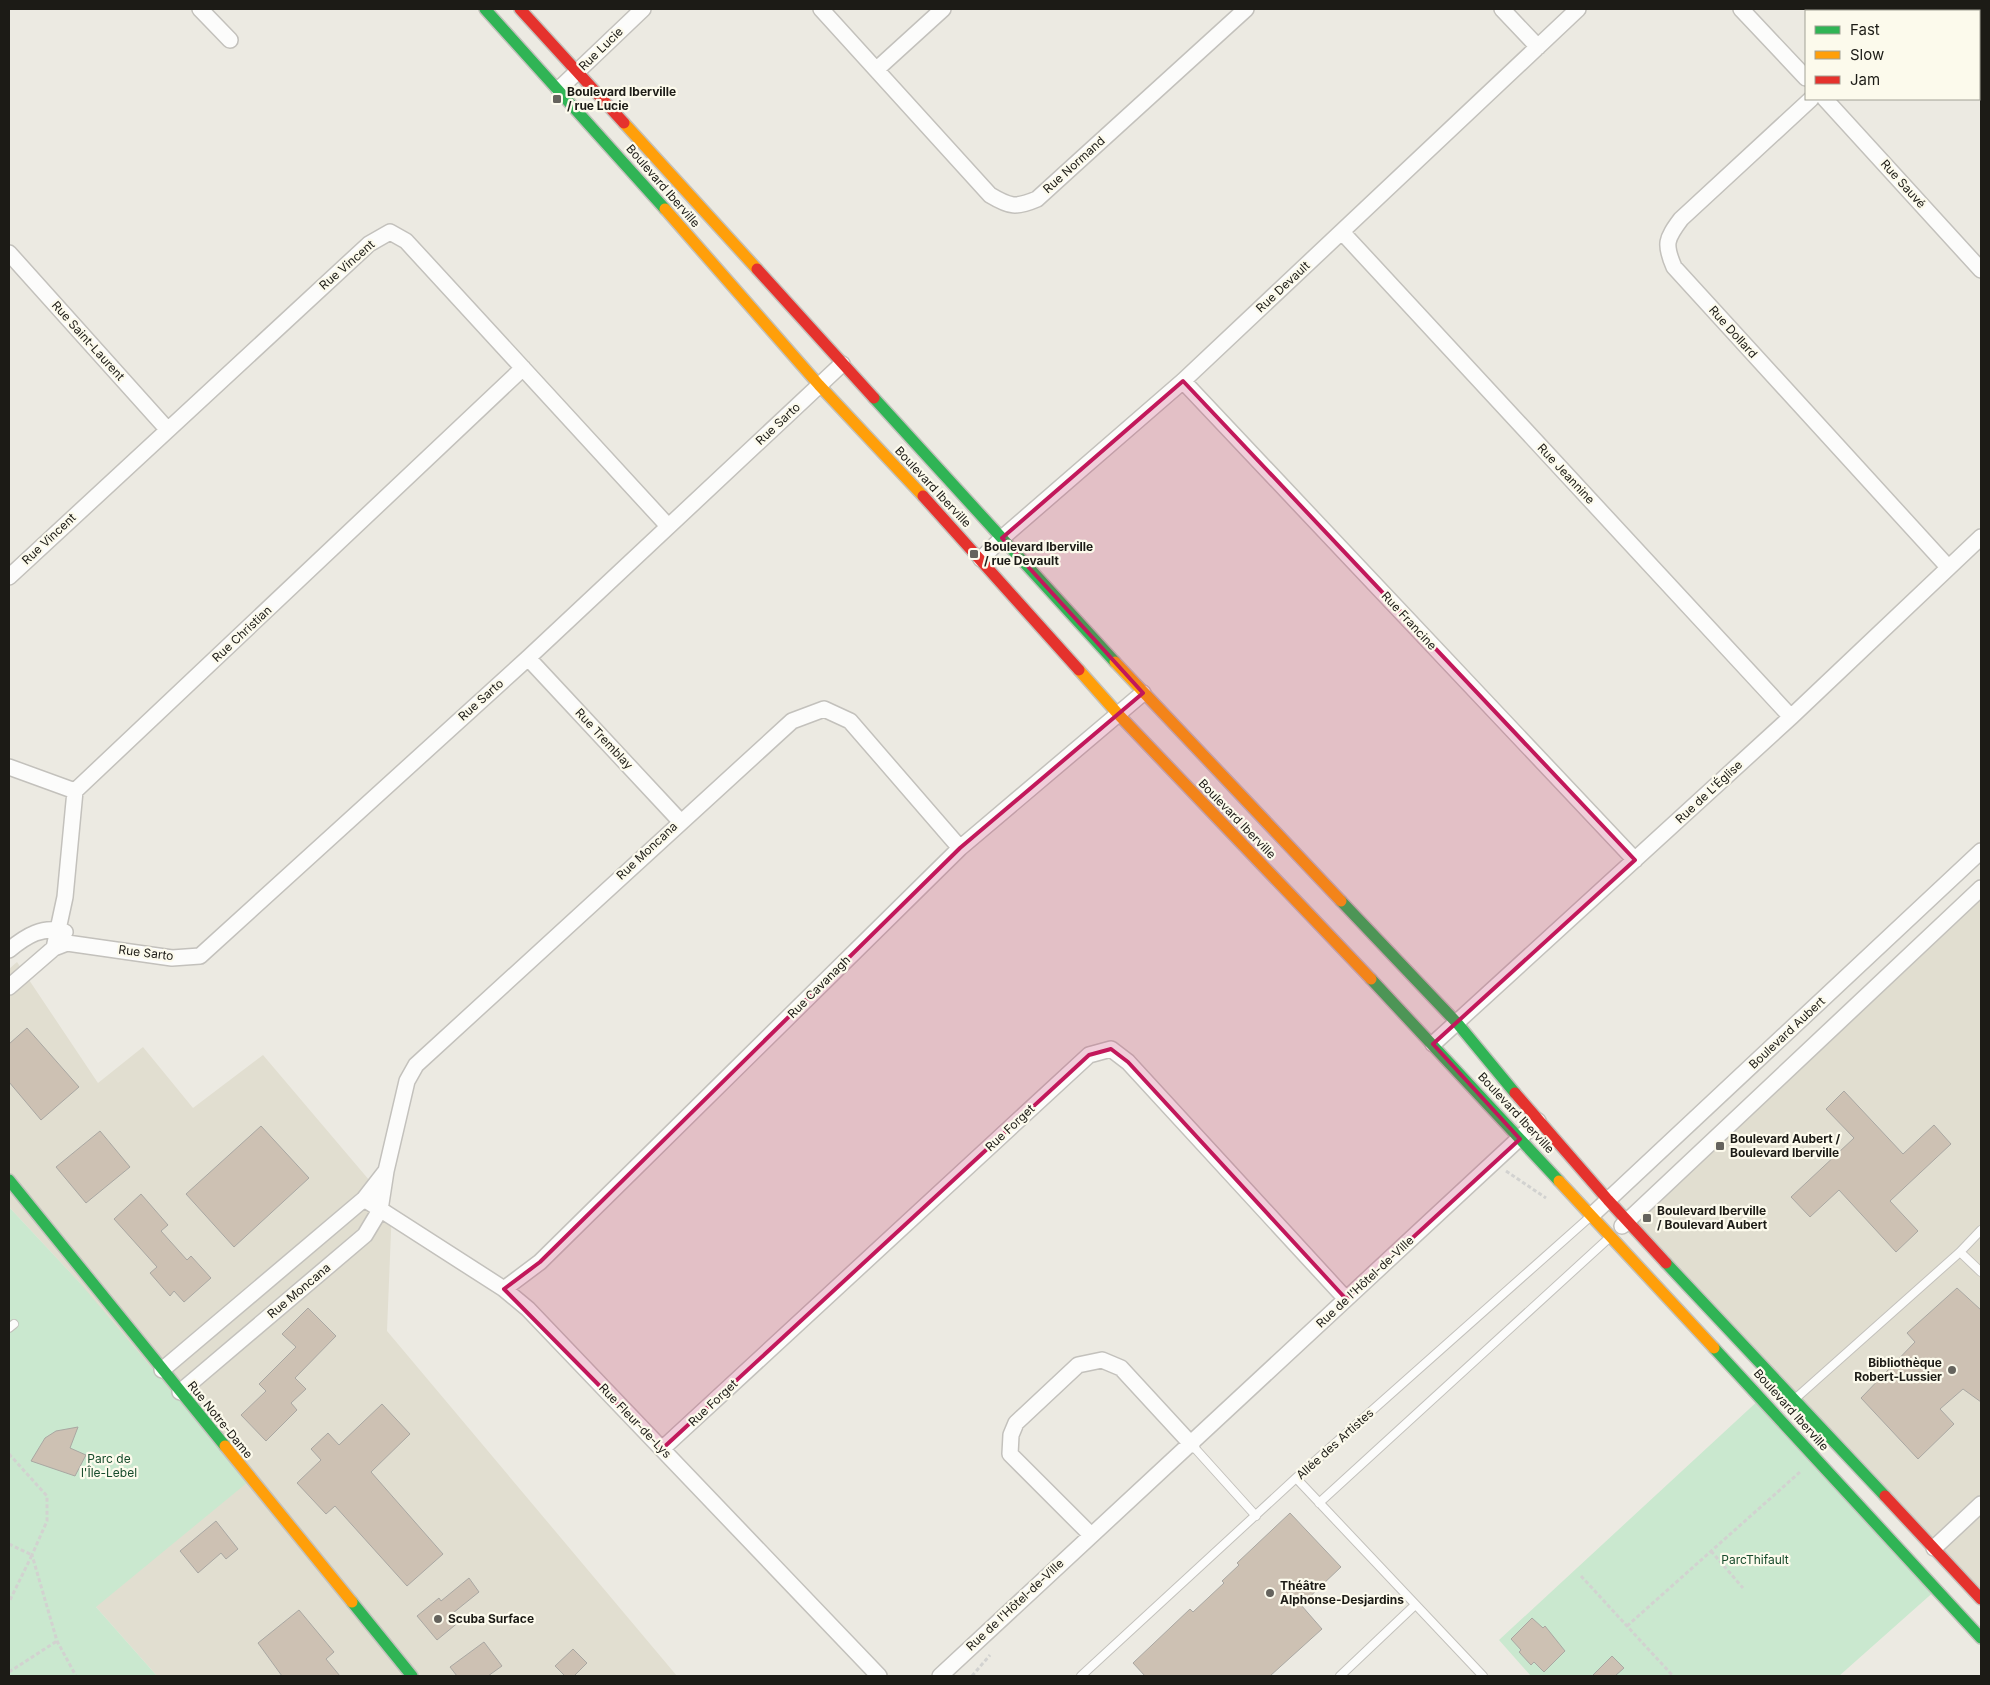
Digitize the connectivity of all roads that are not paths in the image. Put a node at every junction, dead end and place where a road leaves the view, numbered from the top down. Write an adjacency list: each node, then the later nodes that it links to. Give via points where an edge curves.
1 (200, 9): 11 (street)
2 (485, 9): 16 (street, Boulevard Iberville)
3 (520, 9): 14 (street, Boulevard Iberville)
4 (643, 9): 14 (street, Rue Lucie)
5 (821, 9): 13 (street, Rue Normand)
6 (943, 9): 13 (street)
7 (1246, 9): 13 (street, Rue Normand, via 1037,199 1021,206 1006,205 990,195)
8 (1502, 9): 12 (street)
9 (1578, 9): 12 (street, Rue Devault)
10 (1742, 9): 15 (street)
11 (230, 40)
12 (1538, 47): 19 (street, Rue Devault)
13 (877, 70)
14 (577, 72): 16 (street, Rue Lucie); 22 (street, Boulevard Iberville)
15 (1805, 77)
16 (559, 90): 25 (street, Boulevard Iberville)
17 (1810, 100): 31 (street, Rue Dollard, via 1681,219 1669,234 1666,249 1674,267)
18 (1826, 100): 21 (street, Rue Sauvé)
19 (1342, 232): 24 (street, Rue Devault); 36 (street, Rue Jeannine)
20 (9, 253): 26 (street, Rue Saint-Laurent)
21 (1981, 270)
22 (842, 364): 25 (street, Rue Sarto); 29 (street, Boulevard Iberville)
23 (523, 368): 26 (street, Rue Vincent, via 406,241 390,232 368,244); 27 (street, Rue Vincent); 38 (street, Rue Christian)
24 (1183, 381): 29 (street, Rue Devault); 42 (street, Rue Francine)
25 (819, 385): 27 (street, Rue Sarto); 30 (street, Boulevard Iberville)
26 (167, 429): 32 (street, Rue Vincent)
27 (668, 526): 33 (street, Rue Sarto)
28 (1981, 537): 31 (street, Rue de L'Église)
29 (1002, 538): 30 (street, Rue Devault); 34 (street, Boulevard Iberville)
30 (981, 559): 35 (street, Boulevard Iberville)
31 (1948, 567): 36 (street, Rue de L'Église)
32 (9, 576)
33 (528, 658): 39 (street, Rue Tremblay); 45 (street, Rue Sarto, via 200,956 172,958)
34 (1143, 693): 35 (street, Rue Cavanagh); 49 (street, Boulevard Iberville)
35 (1118, 714): 40 (street, Rue Cavanagh); 50 (street, Boulevard Iberville)
36 (1791, 717): 42 (street, Rue de L'Église)
37 (9, 767): 38 (street)
38 (76, 791): 44 (street, via 65,897)
39 (680, 821): 40 (street, Rue Moncana, via 792,720 824,709 850,721); 53 (street, Rue Moncana, via 416,1066 407,1081)
40 (960, 848): 64 (street, Rue Cavanagh, via 540,1262)
41 (1981, 851): 56 (street, Boulevard Aubert)
42 (1635, 860): 49 (street, Rue de L'Église)
43 (1981, 888): 59 (street)
44 (58, 930): 45 (street, Rue Sarto); 46 (street); 47 (street, via 27,935)
45 (89, 945): 46 (street, Rue Sarto, via 67,943)
46 (54, 948): 48 (street)
47 (9, 950)
48 (9, 987)
49 (1458, 1024): 50 (street, Rue de L'Église); 51 (street, Boulevard Iberville)
50 (1433, 1044): 52 (street, Boulevard Iberville)
51 (1538, 1121): 52 (street, Rue de l'Hôtel-de-Ville); 56 (street, Boulevard Iberville)
52 (1520, 1139): 58 (street, Boulevard Iberville); 65 (street, Rue de l'Hôtel-de-Ville)
53 (386, 1171): 55 (street, Rue Moncana); 57 (street, Rue Moncana)
54 (9, 1180): 66 (street, Rue Notre-Dame)
55 (364, 1200): 57 (street, Rue Fleur-de-Lys); 66 (street, Rue Moncana)
56 (1608, 1200): 58 (street, Boulevard Aubert); 59 (street, Boulevard Iberville)
57 (380, 1210): 64 (street, Rue Fleur-de-Lys); 67 (street, Rue Moncana, via 365,1235)
58 (1592, 1215): 61 (street, Boulevard Iberville); 72 (lane, Allée des Artistes)
59 (1629, 1220): 61 (street); 68 (street, Boulevard Iberville)
60 (1981, 1230): 62 (lane)
61 (1611, 1236): 69 (street, Boulevard Iberville); 73 (lane)
62 (1960, 1252): 63 (lane); 68 (lane)
63 (1981, 1272)
64 (504, 1290): 71 (street, Rue Fleur-de-Lys, via 528,1310)
65 (1346, 1299): 70 (street, Rue de l'Hôtel-de-Ville); 71 (street, Rue Forget, via 1128,1062 1111,1049 1089,1055)
66 (162, 1370): 67 (street, Rue Notre-Dame)
67 (180, 1392): 81 (street, Rue Notre-Dame)
68 (1796, 1398): 69 (street); 77 (street, Boulevard Iberville)
69 (1777, 1416): 80 (street, Boulevard Iberville)
70 (1192, 1445): 75 (lane); 76 (street, Rue de l'Hôtel-de-Ville); 76 (street, via 1121,1368 1102,1360 1078,1365 1016,1423 1011,1435 1010,1454)
71 (662, 1449): 82 (street, Rue Fleur-de-Lys)
72 (1296, 1478): 73 (lane); 75 (lane, Allée des Artistes)
73 (1319, 1503): 79 (lane)
74 (1981, 1504): 77 (street)
75 (1256, 1516): 84 (lane, Allée des Artistes)
76 (1091, 1535): 83 (street, Rue de l'Hôtel-de-Ville)
77 (1934, 1548): 78 (street, Boulevard Iberville)
78 (1981, 1599)
79 (1416, 1605): 85 (lane); 86 (lane)
80 (1981, 1638)
81 (412, 1676)
82 (879, 1676)
83 (940, 1676)
84 (1081, 1676)
85 (1340, 1676)
86 (1483, 1676)

